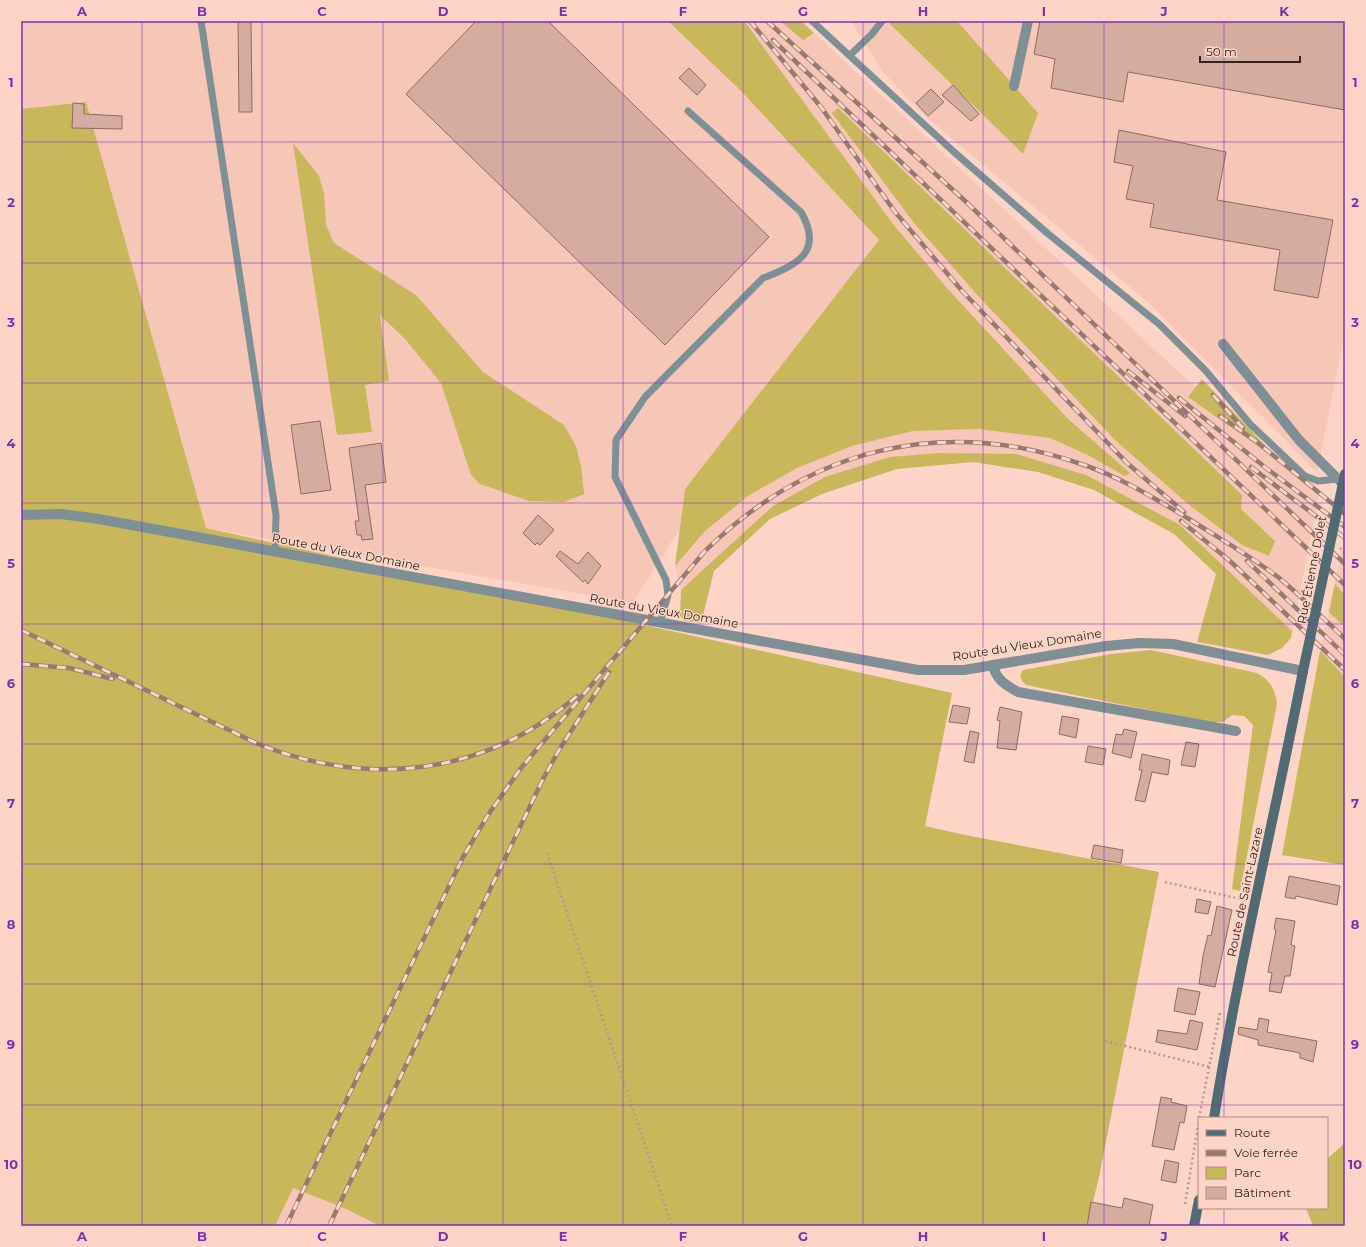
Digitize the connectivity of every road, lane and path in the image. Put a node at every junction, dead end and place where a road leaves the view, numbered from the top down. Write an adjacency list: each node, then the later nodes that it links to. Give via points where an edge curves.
1 (201, 21): 11 (lane, via 276,515)
2 (812, 21): 5 (lane)
3 (882, 21): 5 (lane)
4 (1028, 21): 6 (street)
5 (850, 55): 9 (lane, via 960,158 1159,324 1206,371 1250,424 1305,476 1318,481)
6 (1014, 86)
7 (688, 110): 12 (lane, via 801,212 808,224 810,242 801,259 788,268 762,278 645,398 616,440 615,477 666,580 668,594)
8 (1223, 344): 9 (street, via 1299,440)
9 (1343, 479): 14 (main road, Rue Étienne Dolet, bridge)
10 (21, 515): 11 (street, Route du Vieux Domaine, via 61,514 92,518)
11 (275, 552): 12 (street, Route du Vieux Domaine)
12 (660, 623): 13 (street, Route du Vieux Domaine, via 918,670 964,670)
13 (993, 666): 14 (street, Route du Vieux Domaine, via 1106,646 1139,643 1173,644); 15 (street, via 1002,683 1018,692)
14 (1304, 671): 18 (main road, Route de Saint-Lazare)
15 (1236, 731)
16 (547, 853): 25 (path)
17 (1165, 882): 18 (path)
18 (1255, 902): 20 (main road, Route de Saint-Lazare)
19 (1105, 1041): 20 (path)
20 (1222, 1070): 21 (main road, Route de Saint-Lazare)
21 (1214, 1117)
22 (1198, 1126): 24 (path)
23 (1198, 1205): 26 (main road)
24 (1185, 1206)
25 (672, 1226)
26 (1194, 1226)

